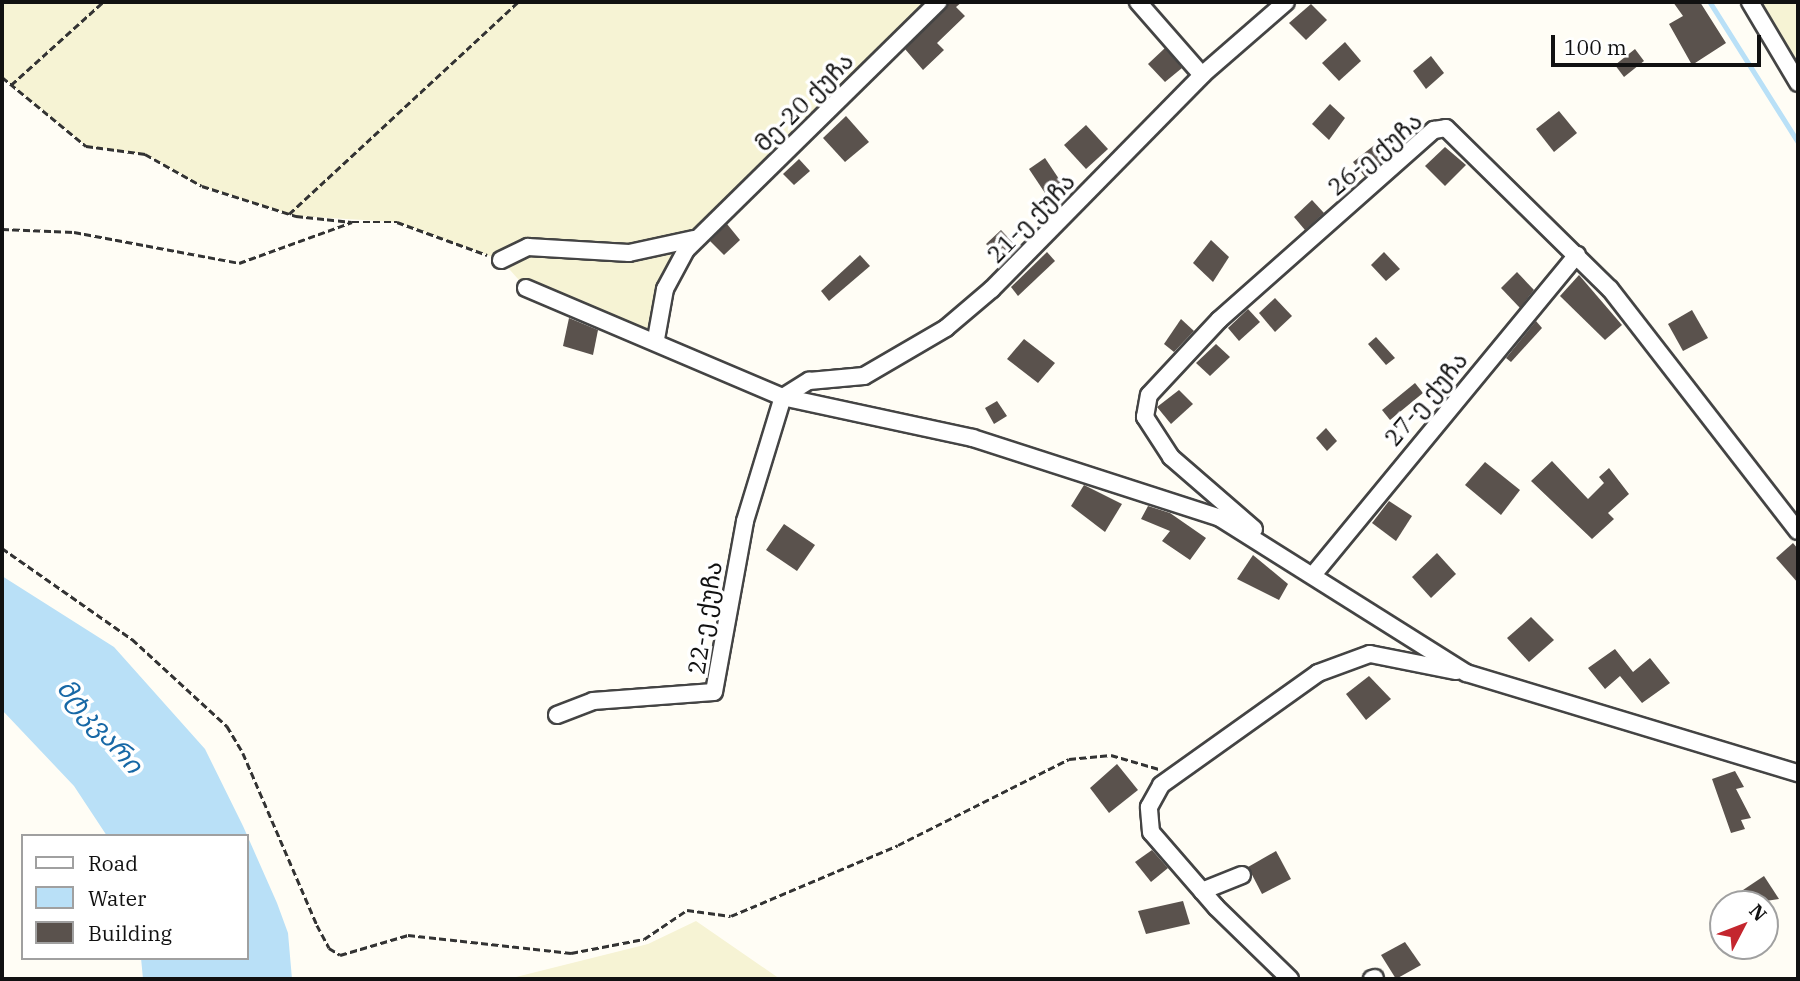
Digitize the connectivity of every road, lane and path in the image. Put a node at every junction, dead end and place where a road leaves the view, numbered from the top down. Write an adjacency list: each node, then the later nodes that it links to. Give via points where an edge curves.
1 (103, 2): 10 (path)
2 (518, 2): 11 (path)
3 (938, 2): 14 (street, მე-20 ქუჩა)
4 (1138, 2): 7 (street)
5 (1286, 2): 7 (street, 21-ე ქუჩა)
6 (1751, 2): 9 (street)
7 (1202, 75): 19 (street, 21-ე ქუჩა, via 992,289 946,328 864,376 803,383)
8 (2, 77): 10 (path)
9 (1798, 83)
10 (11, 85): 11 (path, via 86,146 145,154 202,186)
11 (289, 214): 12 (path)
12 (352, 222): 13 (path, via 239,263 74,232); 16 (path, via 397,222)
13 (2, 229)
14 (702, 235): 16 (street, მე-20 ქუჩა, via 655,250 527,247); 18 (street, მე-20 ქუჩა, via 686,250 665,289)
15 (1577, 255): 20 (street, 26-ე ქუჩა, via 1610,289); 22 (street, 27-ე ქუჩა); 22 (street, 26-ე ქუჩა, via 1459,135 1439,128 1219,320 1149,395 1144,417 1171,457)
16 (501, 260)
17 (526, 288): 18 (street)
18 (656, 339): 19 (street)
19 (783, 397): 22 (street, via 973,438 1160,497 1220,518); 24 (street, 22-ე ქუჩა, via 745,521 719,686 709,694 593,701)
20 (1798, 531)
21 (2, 548): 25 (path, via 132,639 227,726 317,925 329,948 340,955 408,935 582,953 644,939 687,910 732,916 898,845 1069,759 1111,755)
22 (1306, 570): 23 (street)
23 (1465, 673): 25 (street, via 1370,654 1318,673); 26 (street)
24 (557, 715)
25 (1180, 772): 28 (street, via 1161,785 1149,807 1152,832)
26 (1798, 773)
27 (1242, 875): 28 (street)
28 (1202, 891): 29 (street)
29 (1290, 979)

